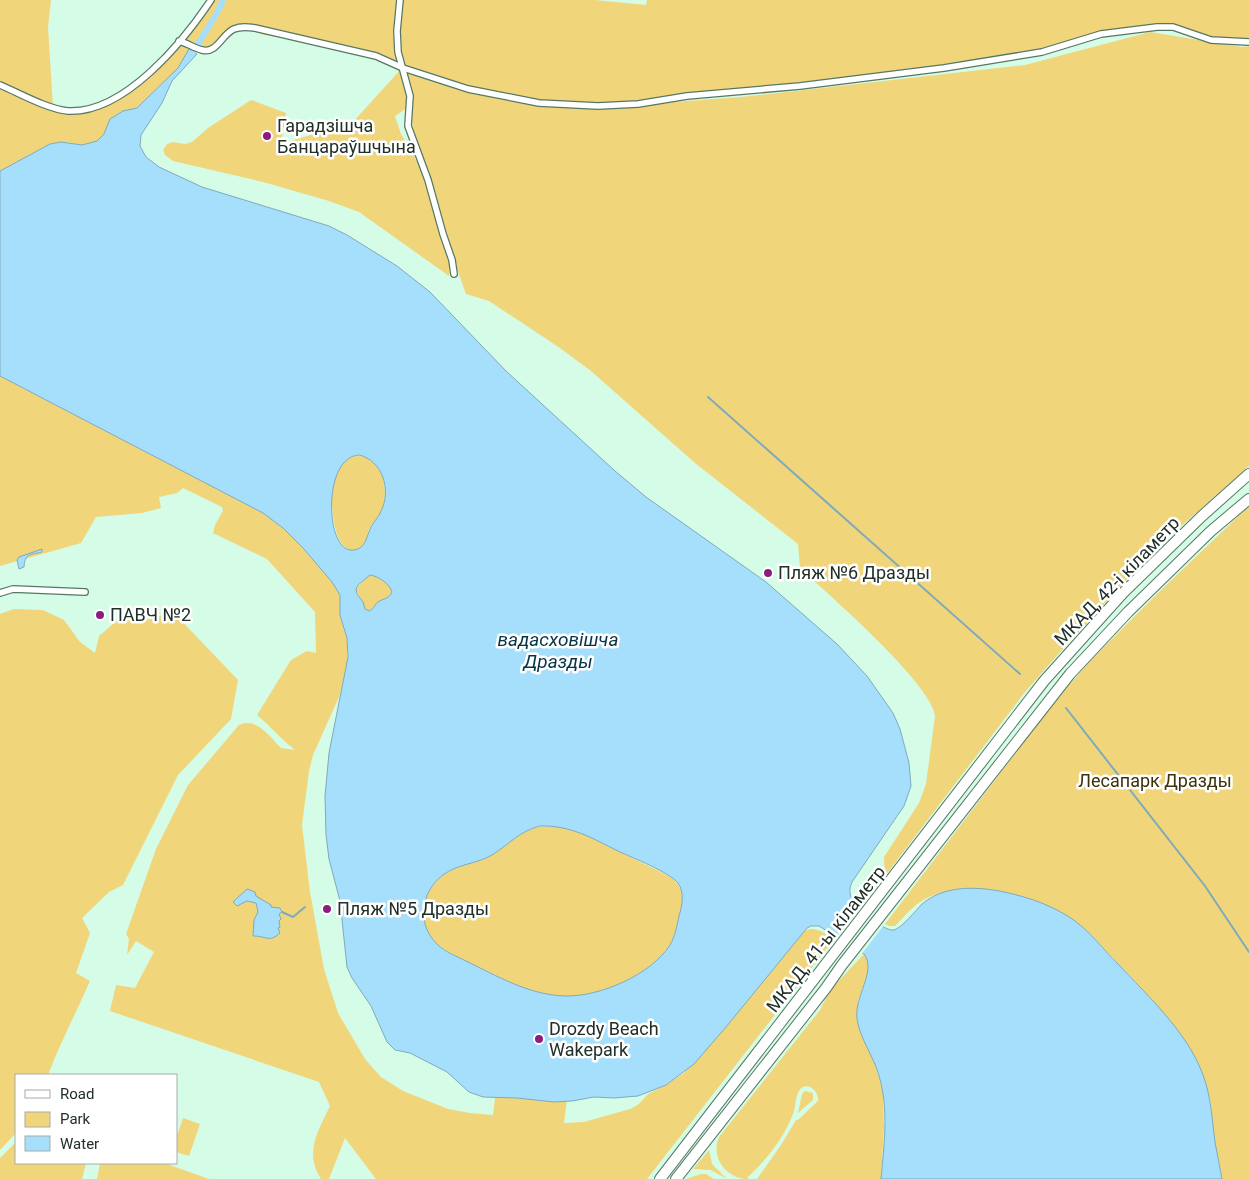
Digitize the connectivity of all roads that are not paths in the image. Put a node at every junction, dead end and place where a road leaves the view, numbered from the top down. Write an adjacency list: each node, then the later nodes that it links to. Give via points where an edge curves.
1 (211, 0): 3 (street)
2 (400, 0): 5 (street, via 397,31)
3 (182, 41): 5 (street, via 203,50 214,48 226,34 244,27 347,48); 6 (street, via 147,75 103,104 90,108 66,111)
4 (1249, 42): 5 (street, via 1211,40 1178,28 1157,26 1101,34 1042,52 944,68 598,106 539,103 468,89)
5 (402, 68): 7 (street, via 410,96 408,126 428,180)
6 (0, 85)
7 (454, 274)
8 (1249, 474): 12 (highway, МКАД, 42-і кіламетр, via 1123,593)
9 (1249, 499): 13 (highway, МКАД, 42-і кіламетр, via 1211,531 1128,612 1070,674)
10 (86, 592): 11 (street, via 13,589)
11 (0, 593)
12 (1015, 717): 14 (highway, МКАД, 41-ы кіламетр)
13 (1028, 726): 15 (highway, МКАД, 41-ы кіламетр)
14 (660, 1179)
15 (676, 1179)

